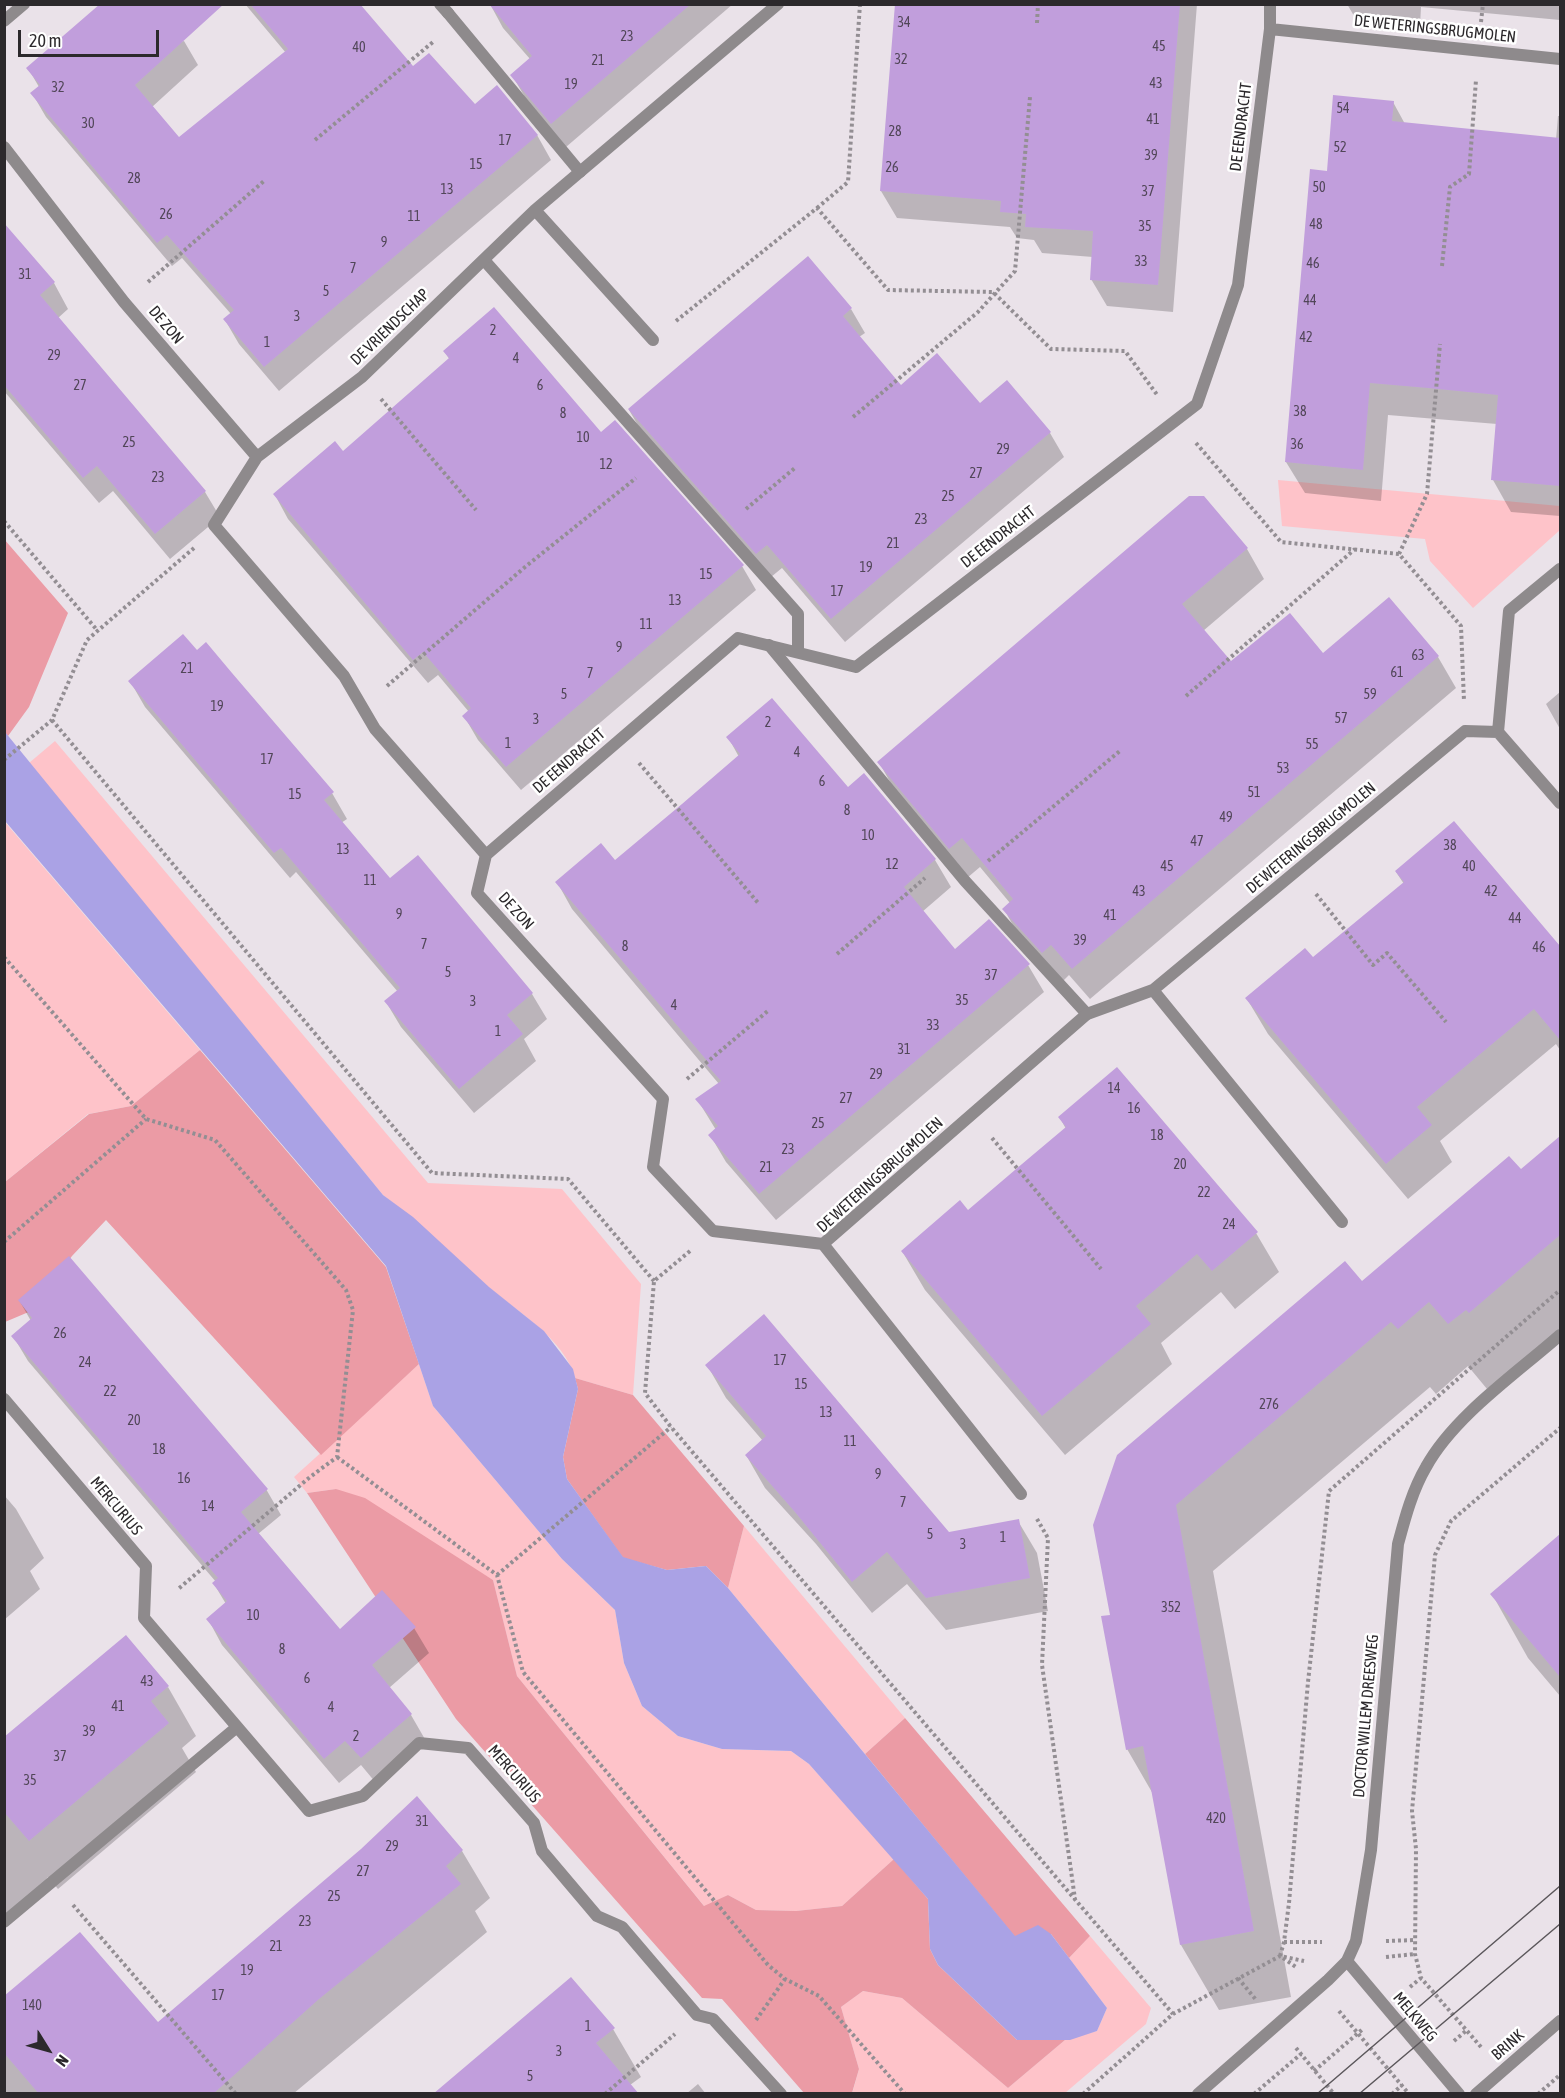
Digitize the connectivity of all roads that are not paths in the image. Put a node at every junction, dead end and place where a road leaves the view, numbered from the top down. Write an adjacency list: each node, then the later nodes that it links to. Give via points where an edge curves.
1 (24, 4): 5 (street)
2 (778, 4): 9 (street, DE VRIENDSCHAP)
3 (1270, 4): 6 (street, DE EENDRACHT)
4 (448, 14): 9 (street)
5 (4, 21)
6 (1270, 29): 7 (street, DE WETERINGSBRUGMOLEN); 16 (street, DE EENDRACHT, via 1238,285 1197,404 856,667)
7 (1560, 59)
8 (4, 147): 13 (street, DE ZON, via 124,302)
9 (580, 172): 10 (street, DE VRIENDSCHAP)
10 (535, 210): 11 (street, DE VRIENDSCHAP); 12 (street)
11 (484, 260): 13 (street, DE VRIENDSCHAP, via 362,377); 16 (street, via 798,614)
12 (653, 340)
13 (257, 457): 19 (street, via 214,525 344,676 375,729)
14 (1560, 568): 17 (street, via 1509,610)
15 (769, 645): 16 (street, DE EENDRACHT); 19 (street, DE EENDRACHT, via 738,638); 21 (street, via 965,881)
16 (798, 652)
17 (1498, 732): 18 (street); 20 (street, DE WETERINGSBRUGMOLEN, via 1465,731)
18 (1560, 803)
19 (486, 855): 23 (street, DE ZON, via 477,893 663,1099 653,1167 713,1231)
20 (1153, 990): 21 (street, DE WETERINGSBRUGMOLEN); 22 (street)
21 (1087, 1014): 23 (street, DE WETERINGSBRUGMOLEN)
22 (1342, 1222)
23 (823, 1244): 26 (street, DE WETERINGSBRUGMOLEN)
24 (1560, 1335): 29 (street, DOCTOR WILLEM DREESWEG, via 1456,1429 1426,1465 1412,1497 1398,1544 1371,1850 1356,1941)
25 (4, 1399): 27 (street, MERCURIUS, via 146,1566 144,1618)
26 (1021, 1494)
27 (237, 1727): 28 (street); 31 (street, MERCURIUS, via 309,1811 363,1796 419,1743 468,1748 534,1822 542,1851 597,1916 622,1927 698,2014 713,2019 735,2040)
28 (4, 1922)
29 (1347, 1961): 32 (street, DOCTOR WILLEM DREESWEG); 33 (street, MELKWEG)
30 (1560, 2021): 34 (street, BRINK)
31 (781, 2094)
32 (1198, 2094)
33 (1459, 2094)
34 (1476, 2094)

